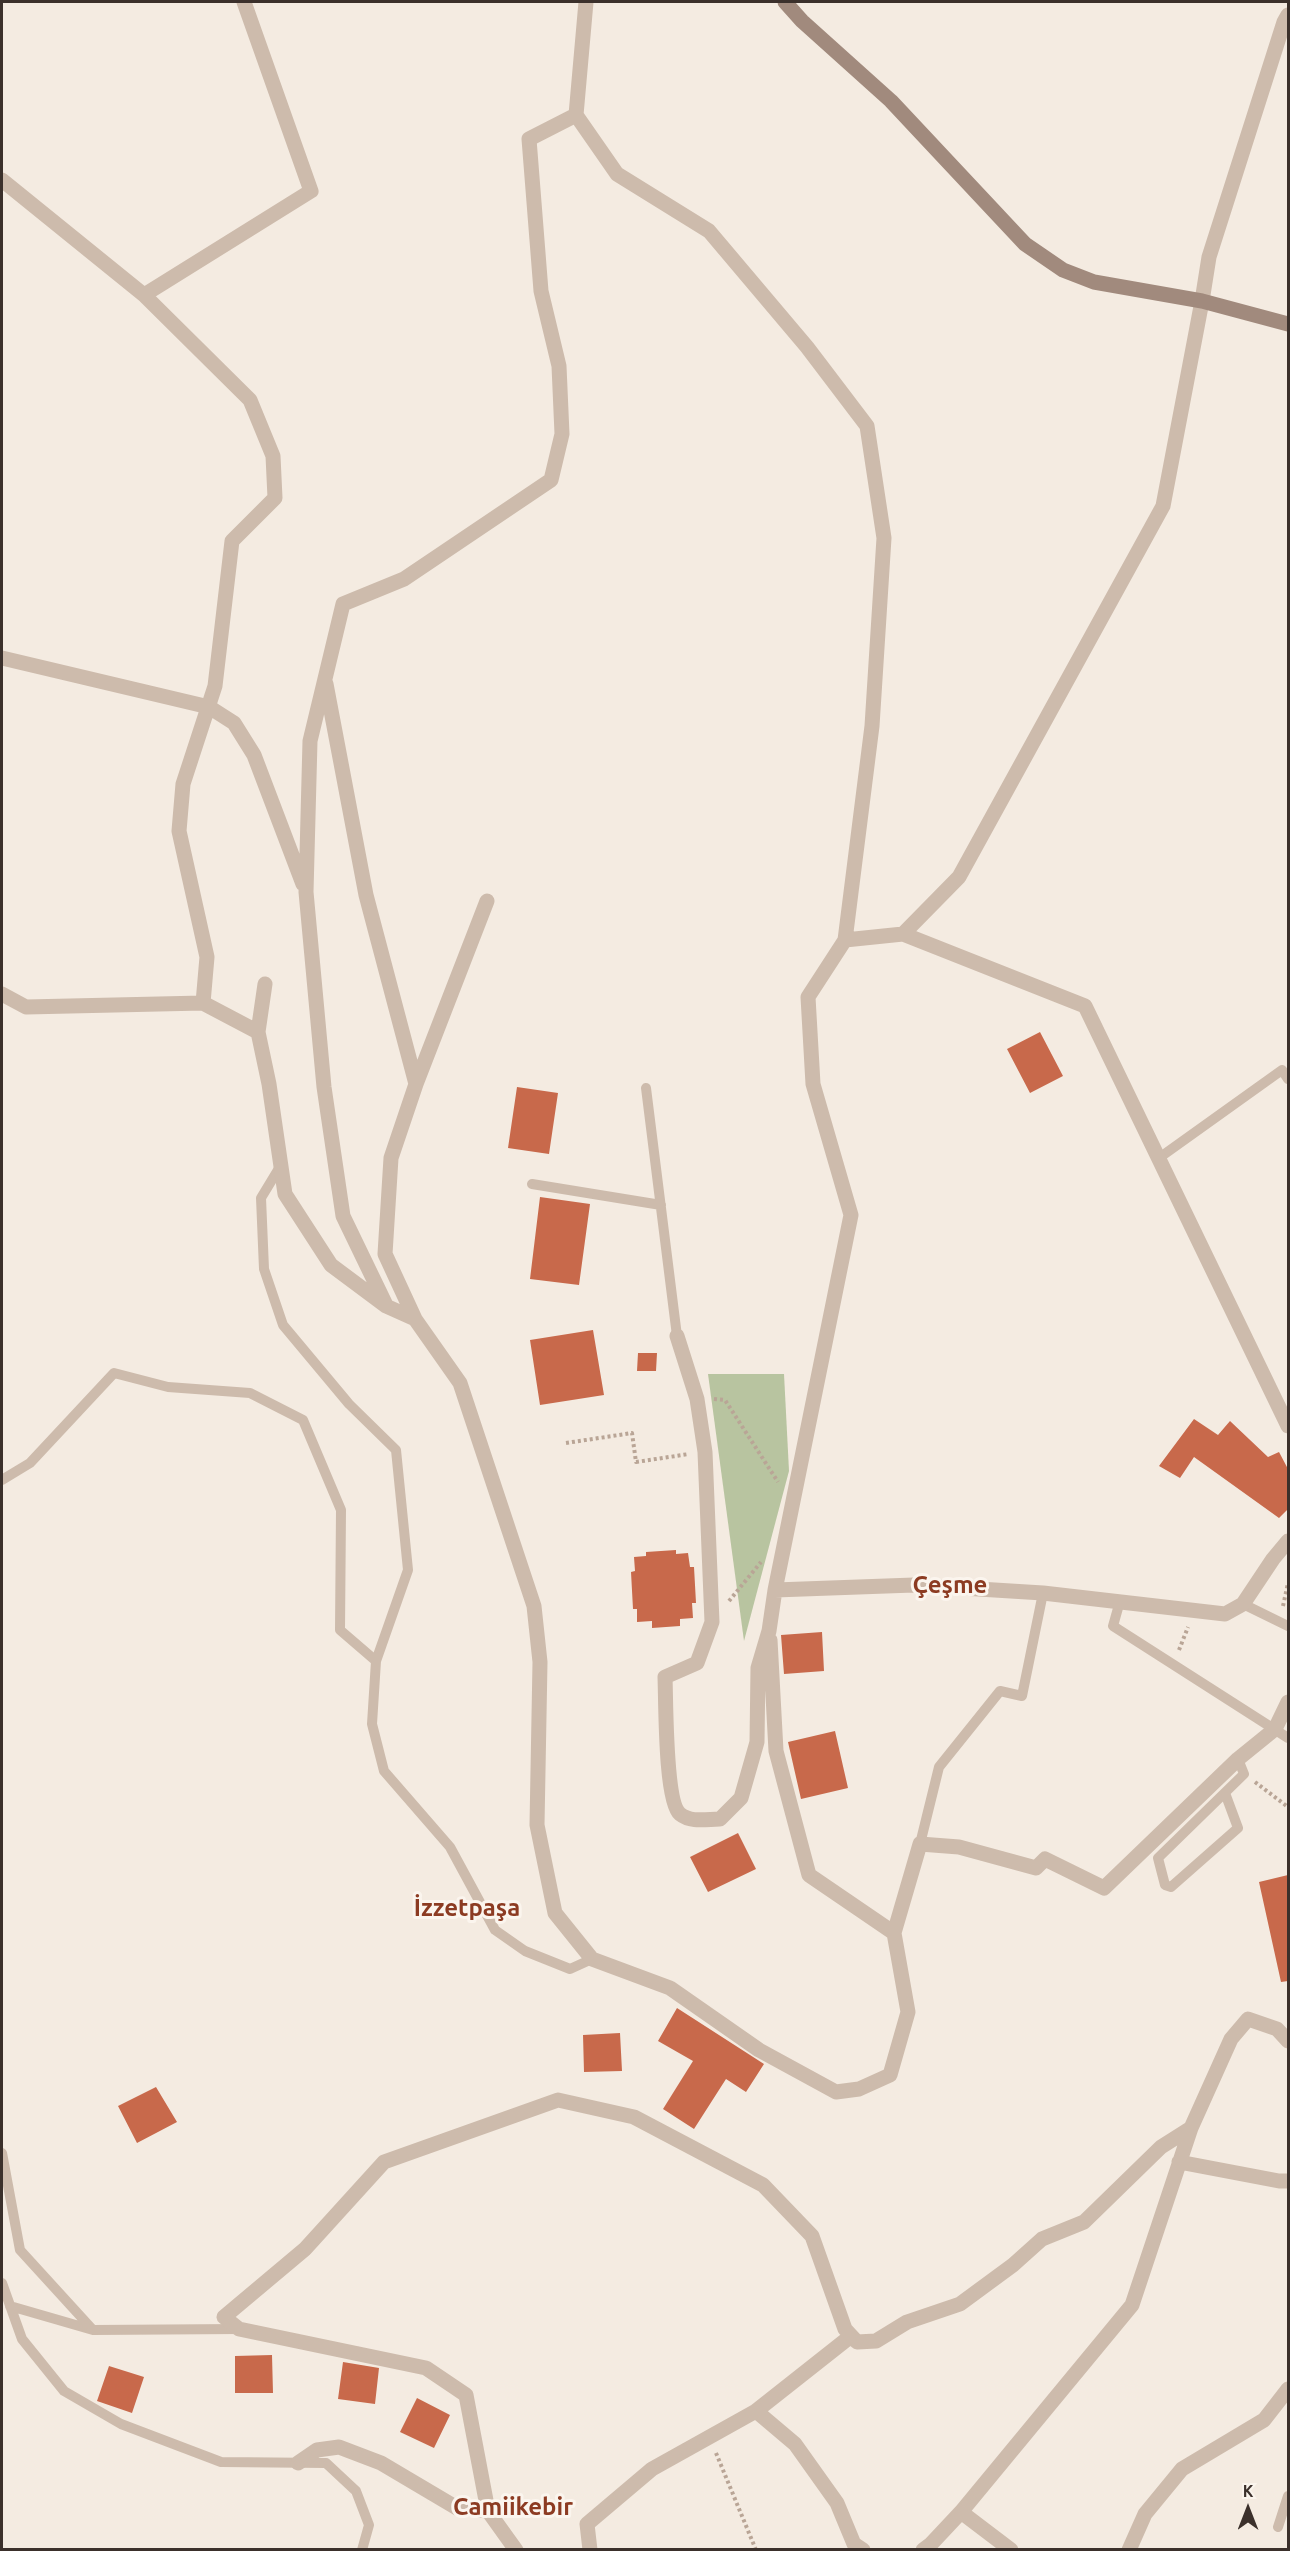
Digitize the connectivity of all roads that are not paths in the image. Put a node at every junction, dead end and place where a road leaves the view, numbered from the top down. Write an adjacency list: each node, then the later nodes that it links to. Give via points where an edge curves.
1 (244, 2): 7 (street, via 311,191)
2 (586, 2): 5 (street)
3 (785, 2): 8 (main road, via 891,101 1025,244 1064,270 1094,282)
4 (1288, 15): 8 (street, via 1209,257)
5 (576, 115): 11 (street, via 529,139 541,291 559,378 562,434 551,480 404,579 343,604); 16 (street, via 617,174 709,231 807,347 867,426 884,538 872,726)
6 (2, 180): 7 (street)
7 (144, 295): 12 (street, via 250,400 273,456 275,498 232,541 215,686)
8 (1202, 301): 9 (main road); 15 (street, via 1163,506 959,877)
9 (1288, 324)
10 (2, 658): 12 (street)
11 (324, 675): 13 (street, via 310,741); 22 (street, via 366,895)
12 (209, 707): 13 (street, via 234,723 254,755); 19 (street, via 183,784 179,831 207,957)
13 (306, 892): 28 (street, via 324,1087 343,1216)
14 (487, 900): 22 (street)
15 (903, 934): 16 (street); 24 (street, via 1085,1006)
16 (845, 940): 34 (street, via 807,997 813,1084 851,1215)
17 (265, 984): 20 (street)
18 (2, 994): 19 (street, via 26,1007)
19 (203, 1003): 20 (street)
20 (258, 1032): 25 (street)
21 (1288, 1079): 24 (lane, via 1282,1070)
22 (416, 1084): 29 (street, via 391,1158 385,1254)
23 (646, 1088): 27 (lane)
24 (1159, 1158): 31 (street)
25 (281, 1165): 28 (street, via 285,1194 331,1265); 40 (lane, via 261,1198 264,1269 283,1325 349,1404 396,1450 408,1570)
26 (532, 1184): 27 (lane)
27 (662, 1205): 30 (lane)
28 (386, 1306): 29 (street)
29 (415, 1319): 48 (street, via 460,1383 534,1606 540,1662 537,1825 555,1913)
30 (677, 1336): 39 (street, via 697,1399 705,1452 712,1622 697,1663 664,1677 670,1794 678,1813 690,1820 720,1819 741,1798 757,1742 758,1668)
31 (1288, 1426)
32 (2, 1480): 40 (lane, via 30,1462 114,1373 168,1387 250,1393 303,1420 341,1510 340,1629)
33 (1288, 1541): 37 (street)
34 (775, 1590): 35 (street, via 914,1585); 39 (street)
35 (1044, 1593): 36 (street); 46 (lane, via 1022,1696 1000,1691 939,1767)
36 (1120, 1601): 37 (street, via 1225,1614); 42 (lane, via 1113,1626)
37 (1243, 1604): 38 (lane)
38 (1284, 1624)
39 (770, 1631): 47 (street, via 776,1751 809,1875)
40 (376, 1661): 48 (lane, via 372,1724 384,1771 450,1846 495,1930 525,1951 570,1969)
41 (1288, 1702): 42 (street)
42 (1275, 1729): 43 (lane); 44 (street)
43 (1288, 1738)
44 (1238, 1759): 45 (lane, via 1245,1774); 46 (street, via 1104,1888 1045,1859 1036,1868 959,1847)
45 (1225, 1793): 45 (lane, via 1158,1858 1165,1885 1171,1887 1238,1828)
46 (920, 1844): 47 (street)
47 (894, 1933): 48 (street, via 908,2012 890,2075 859,2089 836,2092 759,2050 670,1988)
48 (592, 1959)
49 (1288, 2041): 50 (street, via 1277,2029 1248,2019 1231,2038)
50 (1191, 2128): 52 (street); 58 (street, via 1161,2147 1084,2222 1042,2239 960,2304 907,2322 876,2340 857,2342)
51 (2, 2153): 56 (lane, via 20,2250)
52 (1179, 2163): 53 (street); 64 (street, via 1132,2305)
53 (1288, 2181)
54 (2, 2283): 55 (lane)
55 (10, 2306): 56 (lane); 61 (lane, via 22,2339 64,2391 121,2424 221,2462)
56 (93, 2330): 57 (lane)
57 (239, 2330): 58 (street, via 224,2317 305,2248 384,2162 558,2100 634,2117 763,2185 812,2236 845,2330); 63 (street, via 426,2368 466,2395)
58 (851, 2336): 60 (street)
59 (1288, 2389): 72 (street, via 1264,2420 1182,2469 1145,2514)
60 (756, 2411): 68 (street, via 652,2469 587,2524); 69 (street, via 795,2444 837,2503 854,2544)
61 (298, 2463): 63 (street, via 317,2450 339,2447 381,2463 457,2508); 66 (lane, via 326,2463 356,2491 369,2525)
62 (1288, 2496): 65 (lane)
63 (488, 2511): 67 (street)
64 (961, 2512): 70 (street); 71 (street)
65 (1278, 2527)
66 (362, 2550)
67 (516, 2550)
68 (590, 2550)
69 (863, 2550)
70 (923, 2550)
71 (1011, 2550)
72 (1129, 2550)

